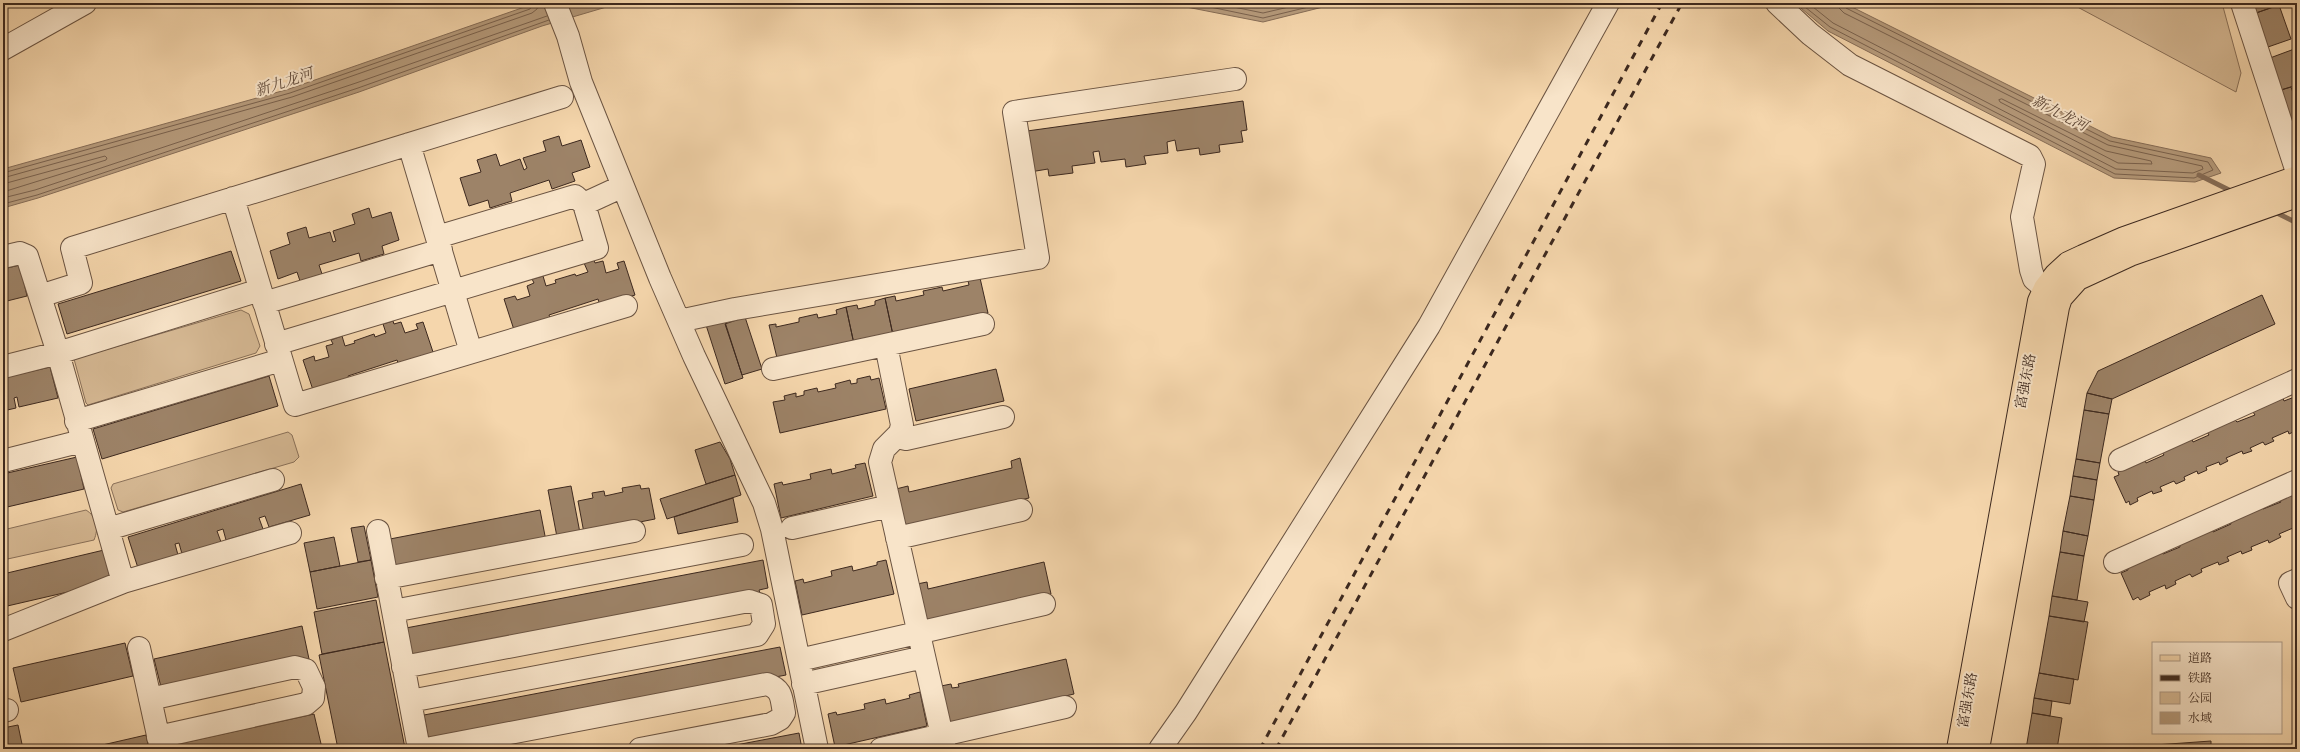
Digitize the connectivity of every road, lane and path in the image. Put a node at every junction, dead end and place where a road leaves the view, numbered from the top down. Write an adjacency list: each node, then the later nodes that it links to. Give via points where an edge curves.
1 (85, 3): 6 (street)
2 (555, 3): 11 (street, via 582,82)
3 (1777, 3): 16 (street, via 1810,34 1850,65 2030,156 2034,164 2022,217 2030,270 2034,280)
4 (2242, 3): 10 (street)
5 (1607, 4): 72 (street, via 1429,326 1186,712)
6 (3, 49)
7 (1234, 79): 21 (street, via 1014,112 1038,258)
8 (562, 97): 9 (street)
9 (409, 144): 12 (street); 14 (street)
10 (2294, 182): 16 (main road, 富强东路, via 2211,207 2124,238 2068,263); 74 (main road, 富强东路, via 2236,219 2130,256 2078,279 2062,298 2058,307 2026,478)
11 (623, 186): 13 (street); 21 (street)
12 (233, 198): 18 (street, via 72,248 81,283); 19 (street)
13 (584, 204): 14 (street, via 575,196); 17 (street, via 597,248)
14 (439, 244): 17 (street); 19 (street)
15 (3, 257): 18 (street, via 20,253 27,256)
16 (2045, 288): 73 (main road, 富强东路, via 2039,301)
17 (453, 291): 24 (street); 25 (street)
18 (40, 296): 26 (street)
19 (262, 297): 24 (street); 26 (street)
20 (626, 306): 25 (street)
21 (679, 321): 59 (street, via 764,503 772,529)
22 (983, 324): 23 (street)
23 (886, 345): 28 (street); 32 (street, via 902,425)
24 (279, 352): 25 (street, via 295,405); 31 (street)
25 (471, 352)
26 (58, 353): 27 (street); 31 (street)
27 (3, 367)
28 (773, 369)
29 (2297, 380): 33 (street)
30 (1003, 417): 32 (street, via 906,439)
31 (79, 431): 34 (street); 40 (street)
32 (896, 437): 37 (street, via 884,449 880,462)
33 (2120, 460)
34 (3, 461)
35 (273, 480): 40 (street)
36 (2297, 481): 47 (street)
37 (890, 506): 39 (street); 44 (street)
38 (1021, 510): 44 (street)
39 (792, 528)
40 (108, 529): 51 (street)
41 (378, 531): 49 (street)
42 (634, 531): 45 (street)
43 (290, 533): 51 (street)
44 (897, 538): 56 (street)
45 (564, 544): 48 (street); 49 (street)
46 (742, 545): 48 (street)
47 (2115, 562)
48 (570, 577): 54 (street)
49 (386, 578): 54 (street)
50 (2297, 580): 52 (street, via 2290,583)
51 (123, 582): 55 (street)
52 (2297, 598)
53 (1044, 604): 56 (street)
54 (393, 611): 60 (street)
55 (3, 630)
56 (918, 632): 58 (street); 59 (street)
57 (139, 648): 62 (street)
58 (924, 657): 61 (street); 65 (street)
59 (798, 660): 61 (street)
60 (403, 667): 63 (street); 63 (street, via 749,601 761,605 764,624 757,635)
61 (804, 684): 70 (street)
62 (150, 699): 66 (street); 66 (street, via 295,667 306,670 314,687 313,698 306,704)
63 (410, 701): 67 (street)
64 (1065, 707): 65 (street)
65 (943, 742): 71 (street)
66 (160, 743)
67 (419, 749)
68 (426, 749): 69 (street, via 767,684 780,693 784,713 780,719 770,724)
69 (640, 749)
70 (816, 749)
71 (881, 749)
72 (1160, 749)
73 (1958, 749)
74 (1978, 749)

